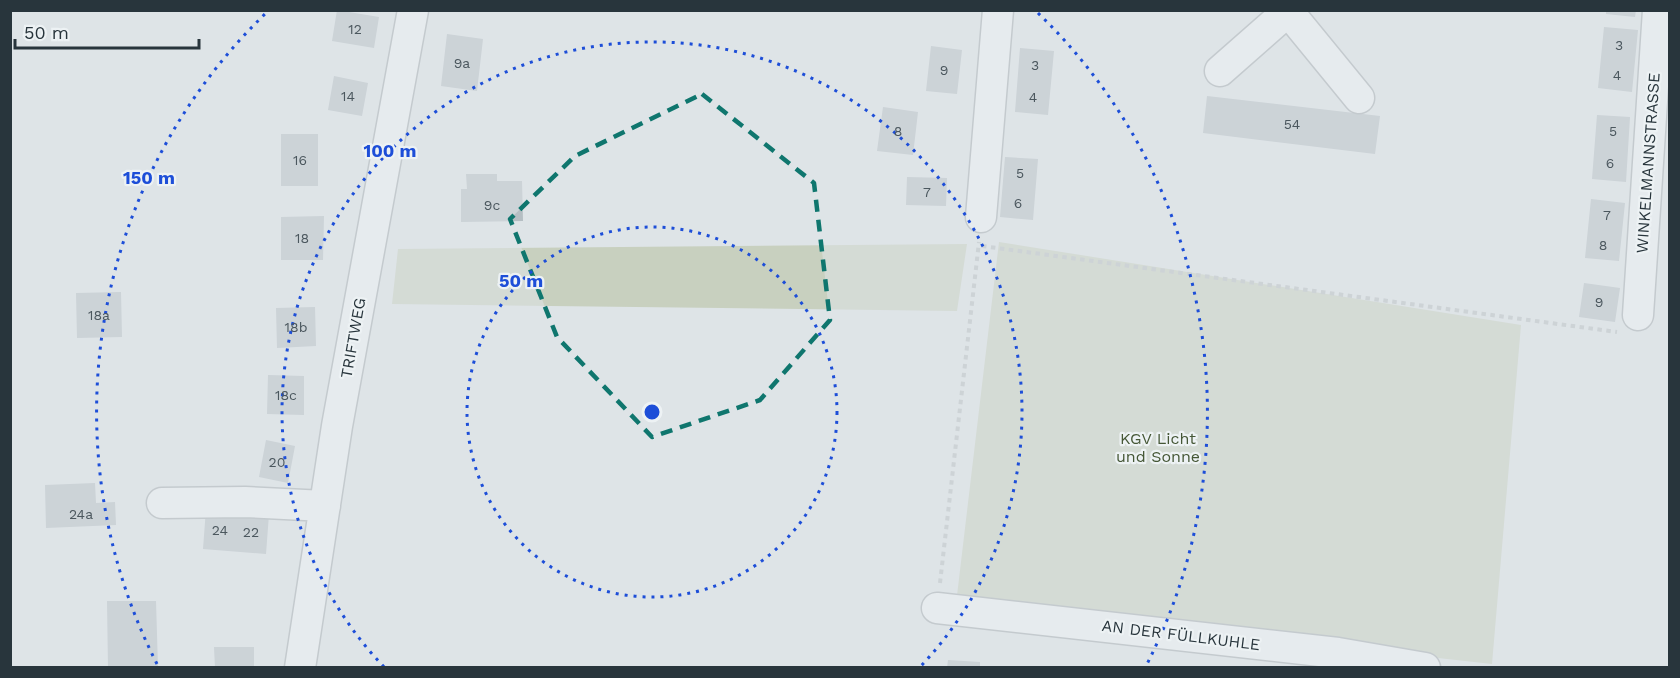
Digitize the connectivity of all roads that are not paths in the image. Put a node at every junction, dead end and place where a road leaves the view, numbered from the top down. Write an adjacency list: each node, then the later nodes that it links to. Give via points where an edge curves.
1 (413, 10): 10 (street, TRIFTWEG)
2 (998, 10): 7 (street)
3 (1659, 10): 8 (street, WINKELMANNSTRASSE)
4 (1287, 11): 5 (street); 6 (street)
5 (1221, 70)
6 (1359, 98)
7 (980, 231)
8 (1638, 315)
9 (162, 502): 10 (street)
10 (325, 506): 12 (street, TRIFTWEG)
11 (937, 608): 13 (street, AN DER FÜLLKUHLE, via 1338,653)
12 (300, 668)
13 (1425, 668)

